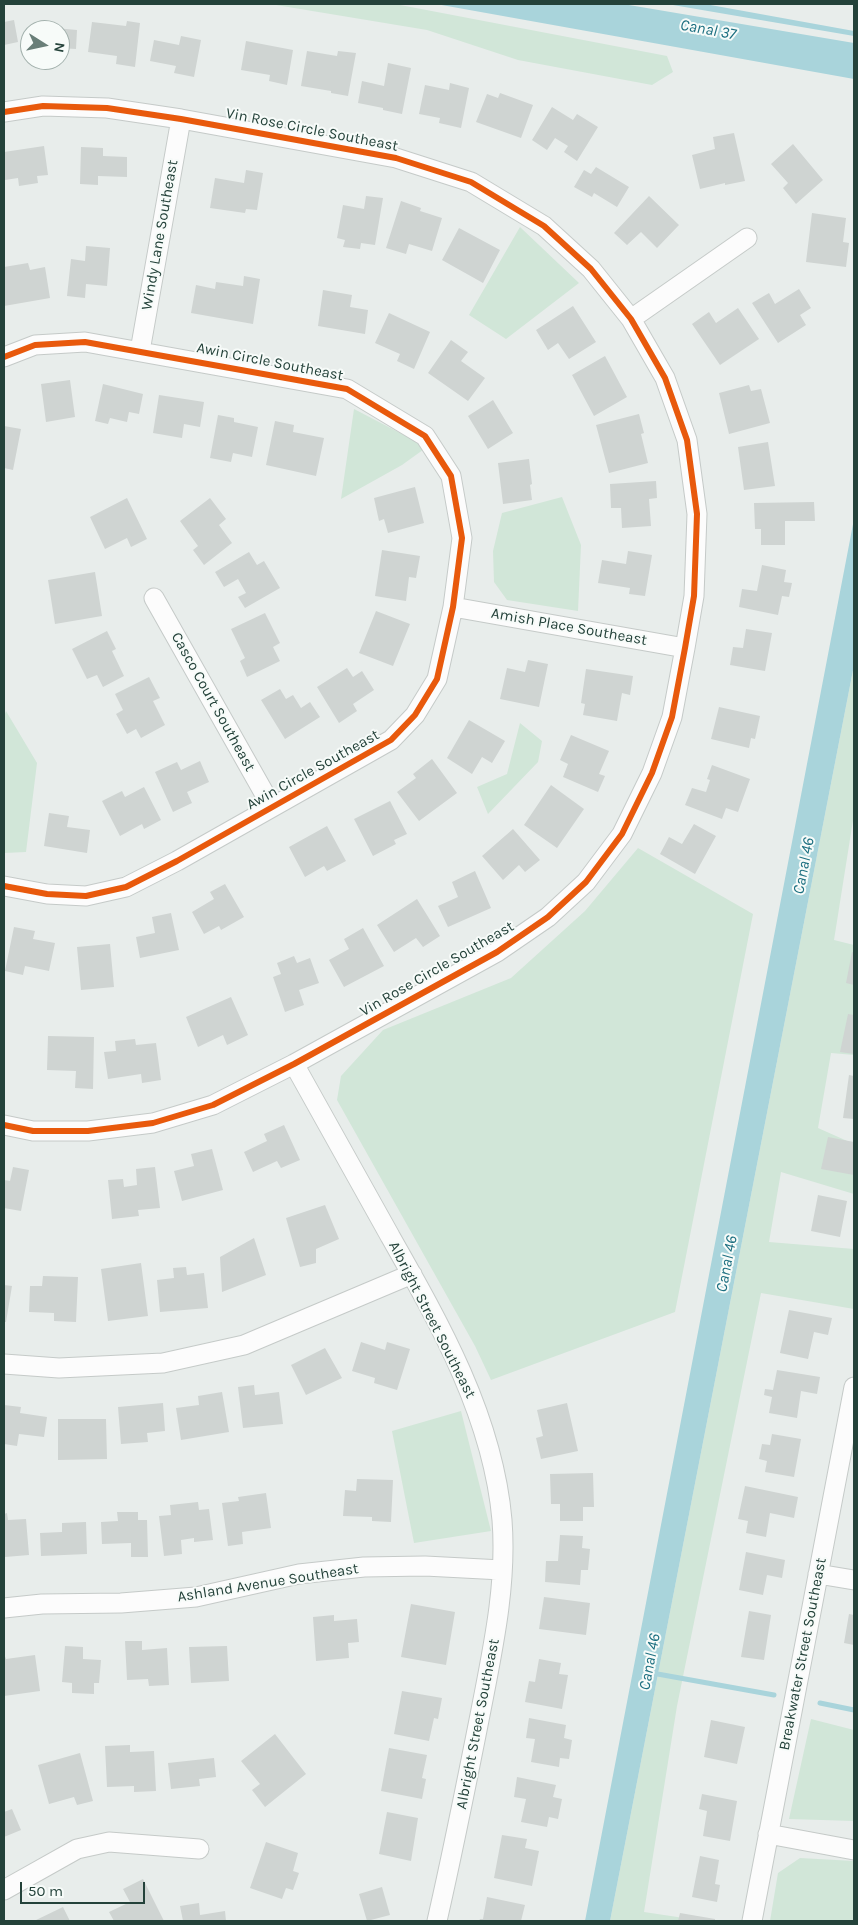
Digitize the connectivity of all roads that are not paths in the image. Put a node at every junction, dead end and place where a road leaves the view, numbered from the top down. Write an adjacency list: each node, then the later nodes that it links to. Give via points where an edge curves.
1 (4, 112): 2 (street, Vin Rose Circle Southeast, via 43,106 106,108)
2 (181, 119): 4 (street, Vin Rose Circle Southeast, via 396,158 471,182 544,226 591,269); 5 (street, Windy Lane Southeast)
3 (748, 238): 4 (street)
4 (631, 320): 9 (street, Vin Rose Circle Southeast, via 665,378 687,440 697,514 694,596)
5 (140, 351): 6 (street, Awin Circle Southeast, via 85,342 35,345); 8 (street, Awin Circle Southeast, via 347,389 425,436 451,476 462,538)
6 (4, 357)
7 (154, 598): 10 (street, Casco Court Southeast)
8 (453, 607): 9 (street, Amish Place Southeast); 10 (street, Awin Circle Southeast, via 437,679 415,715 391,740)
9 (685, 648): 12 (street, Vin Rose Circle Southeast, via 672,717 652,773 622,834 586,882 548,917 497,952)
10 (272, 806): 11 (street, Awin Circle Southeast, via 126,887 86,896 47,894)
11 (4, 886)
12 (294, 1064): 13 (street, Vin Rose Circle Southeast, via 213,1105 153,1123 88,1132 33,1131); 14 (street, Albright Street Southeast)
13 (4, 1125)
14 (412, 1274): 15 (street, via 244,1345 164,1363 59,1368); 17 (street, Albright Street Southeast, via 467,1383 490,1453 502,1520)
15 (4, 1364)
16 (854, 1387): 18 (street, Breakwater Street Southeast)
17 (502, 1570): 20 (street, Ashland Avenue Southeast, via 364,1566 299,1574 196,1597); 25 (street, Albright Street Southeast, via 496,1631)
18 (818, 1574): 19 (street); 21 (street, Breakwater Street Southeast)
19 (854, 1580)
20 (4, 1608)
21 (768, 1834): 23 (street); 26 (street, Breakwater Street Southeast)
22 (199, 1849): 24 (street, via 109,1842 77,1849)
23 (854, 1850)
24 (4, 1890)
25 (437, 1921)
26 (752, 1921)

